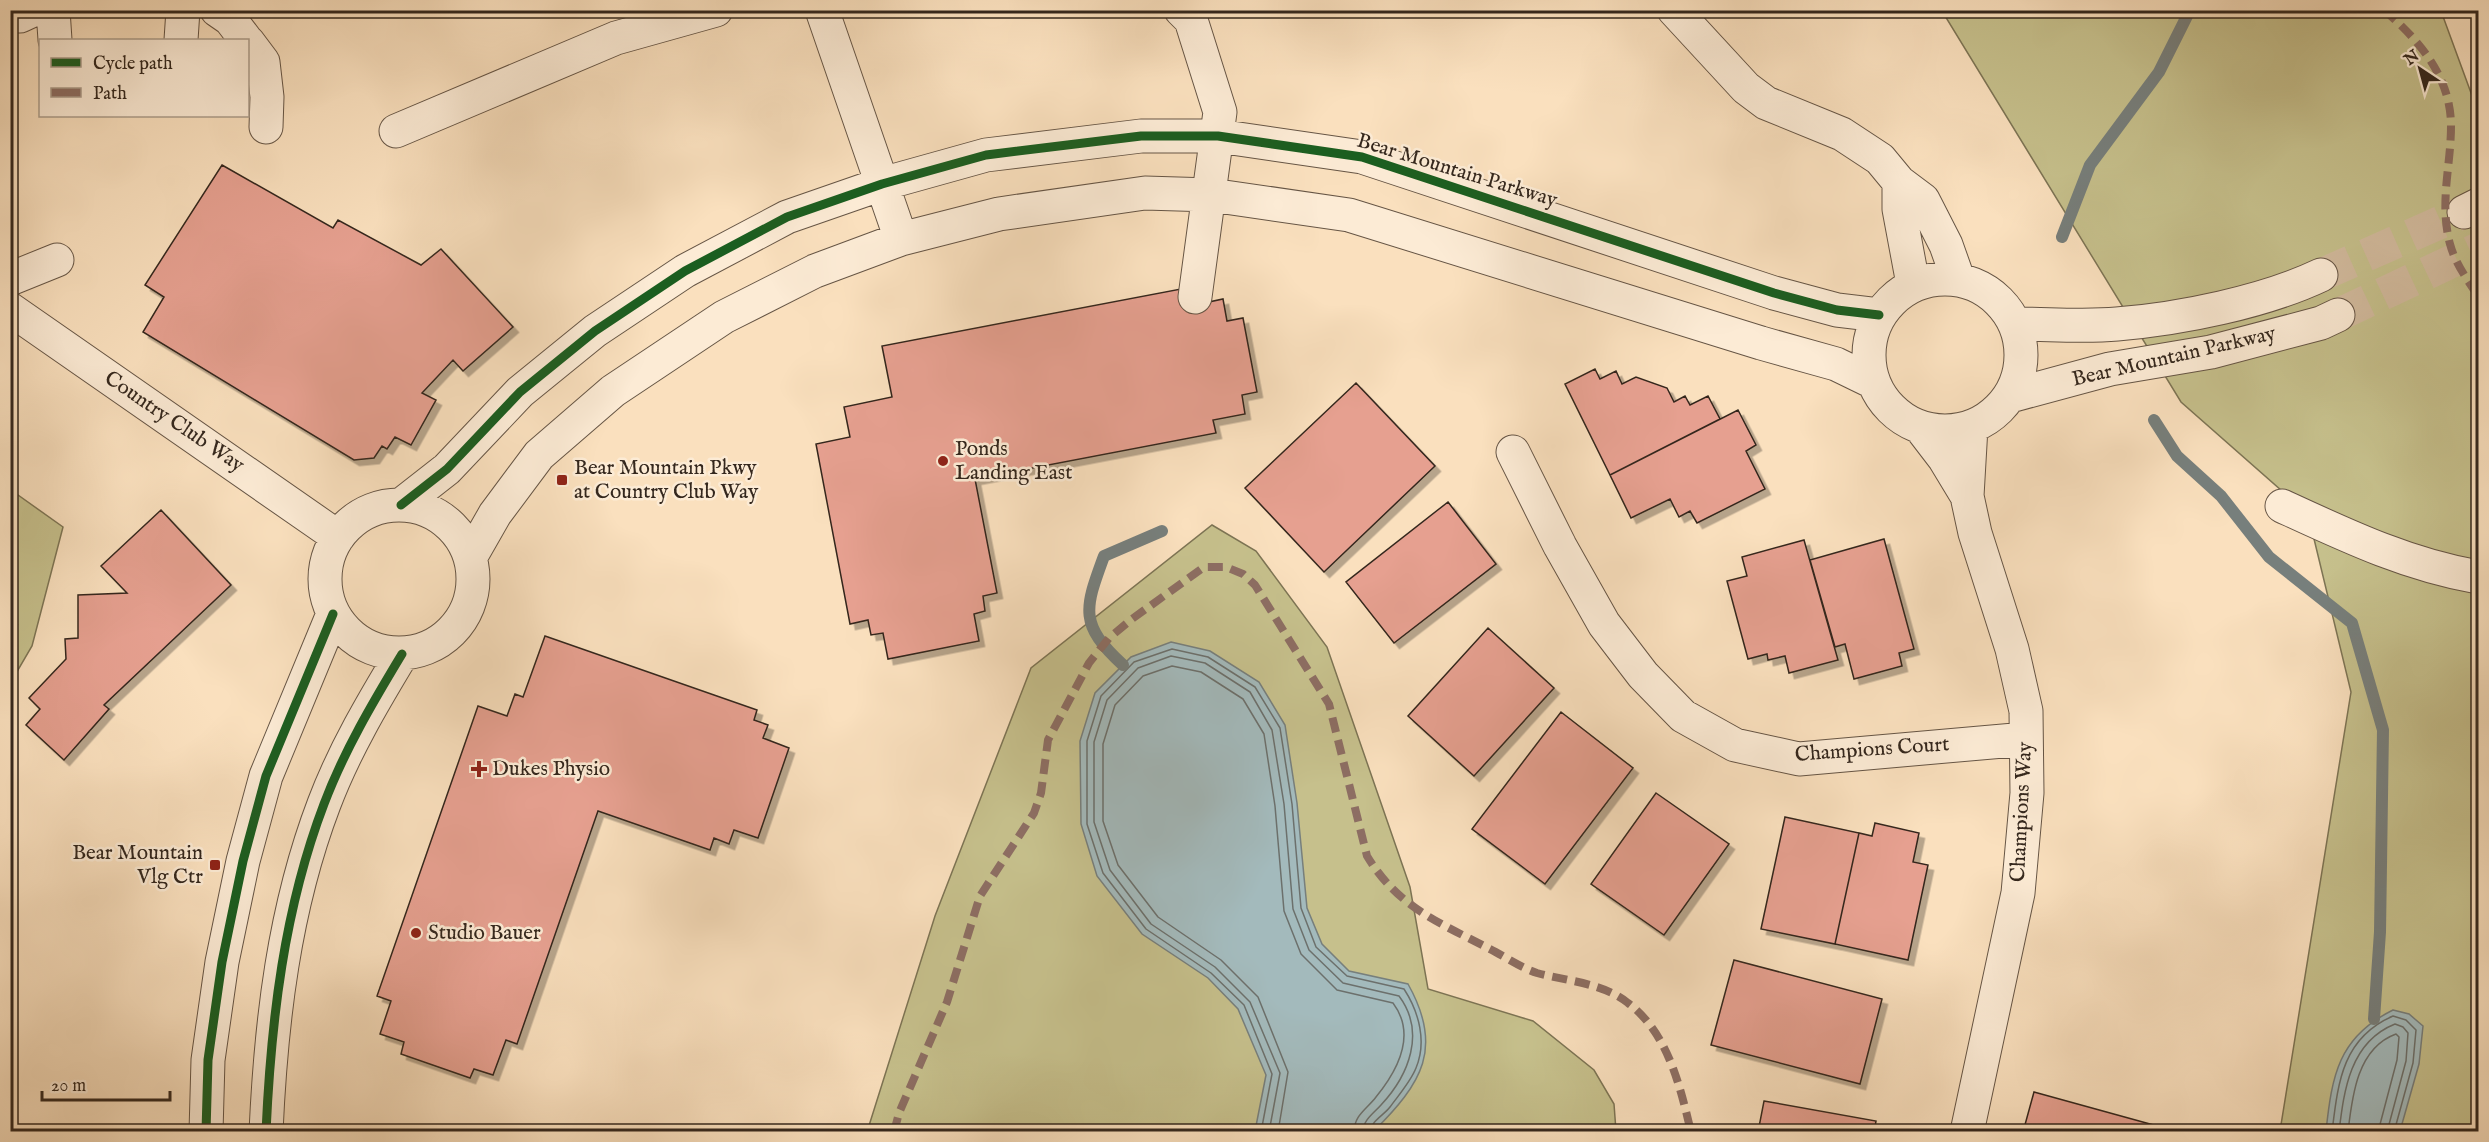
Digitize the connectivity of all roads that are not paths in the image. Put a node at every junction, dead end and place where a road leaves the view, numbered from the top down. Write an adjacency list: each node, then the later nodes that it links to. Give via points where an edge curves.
1 (33, 10): 9 (street)
2 (53, 10): 10 (street)
3 (183, 10): 11 (street)
4 (217, 10): 12 (street)
5 (716, 10): 15 (street, via 616,38)
6 (822, 10): 18 (street)
7 (1181, 10): 16 (street, via 1191,20 1220,112)
8 (1674, 10): 17 (street, via 1759,98 1842,134 1880,159)
9 (10, 16)
10 (55, 39)
11 (181, 39)
12 (245, 39)
13 (249, 44): 14 (street, via 263,62)
14 (266, 127)
15 (396, 131)
16 (1218, 136): 18 (street, Bear Mountain Parkway, via 1140,136 986,154); 19 (street); 28 (street, Bear Mountain Parkway, via 1362,157 1774,292 1838,310)
17 (1899, 182): 24 (street, via 1923,200); 25 (street, via 1899,209)
18 (882, 184): 20 (street); 37 (street, Bear Mountain Parkway, via 787,218 685,271 595,332 520,392 447,469)
19 (1210, 195): 20 (street, via 1145,193 999,214); 26 (street); 31 (street, via 1349,215 1836,364)
20 (901, 239): 40 (street, via 814,271 724,317 613,391 539,455 495,514)
21 (57, 260): 23 (street)
22 (2321, 275): 30 (street, Bear Mountain Parkway, via 2301,285 2202,311 2116,324)
23 (10, 279)
24 (1958, 279): 25 (street, via 1935,278); 30 (street, via 1982,287 2002,302)
25 (1913, 284): 28 (street, via 1894,297)
26 (1195, 297)
27 (10, 309): 39 (street, Country Club Way)
28 (1879, 315): 31 (street, via 1870,336 1868,359)
29 (2338, 315): 32 (street, Bear Mountain Parkway, via 2322,323 2211,352 2110,369)
30 (2016, 324): 32 (street, via 2022,348)
31 (1873, 382): 34 (street, via 1884,402 1900,418)
32 (2010, 396): 33 (street, via 1993,415)
33 (1971, 427): 34 (street, via 1946,431); 36 (street, Champions Way)
34 (1921, 428): 36 (street, Champions Way)
35 (1513, 453): 44 (street, Champions Court, via 1604,624 1643,675 1683,716 1735,745 1799,759)
36 (1967, 496): 44 (street, Champions Way, via 2012,649 2026,711)
37 (401, 505): 39 (street, via 377,508 356,519); 40 (street, via 431,512 455,530)
38 (2282, 506): 41 (street, via 2372,547)
39 (338, 537): 42 (street, via 327,561 326,588)
40 (471, 556): 43 (street, via 474,590 461,622 435,645)
41 (2478, 578)
42 (333, 614): 43 (street, via 350,636 375,650); 45 (street, via 266,776 243,861 211,1038)
43 (402, 654): 46 (street, via 370,707 324,804 299,887 279,972)
44 (2026, 739): 47 (street, Champions Way, via 2027,793 2018,893)
45 (206, 1131)
46 (266, 1131)
47 (1967, 1131)

